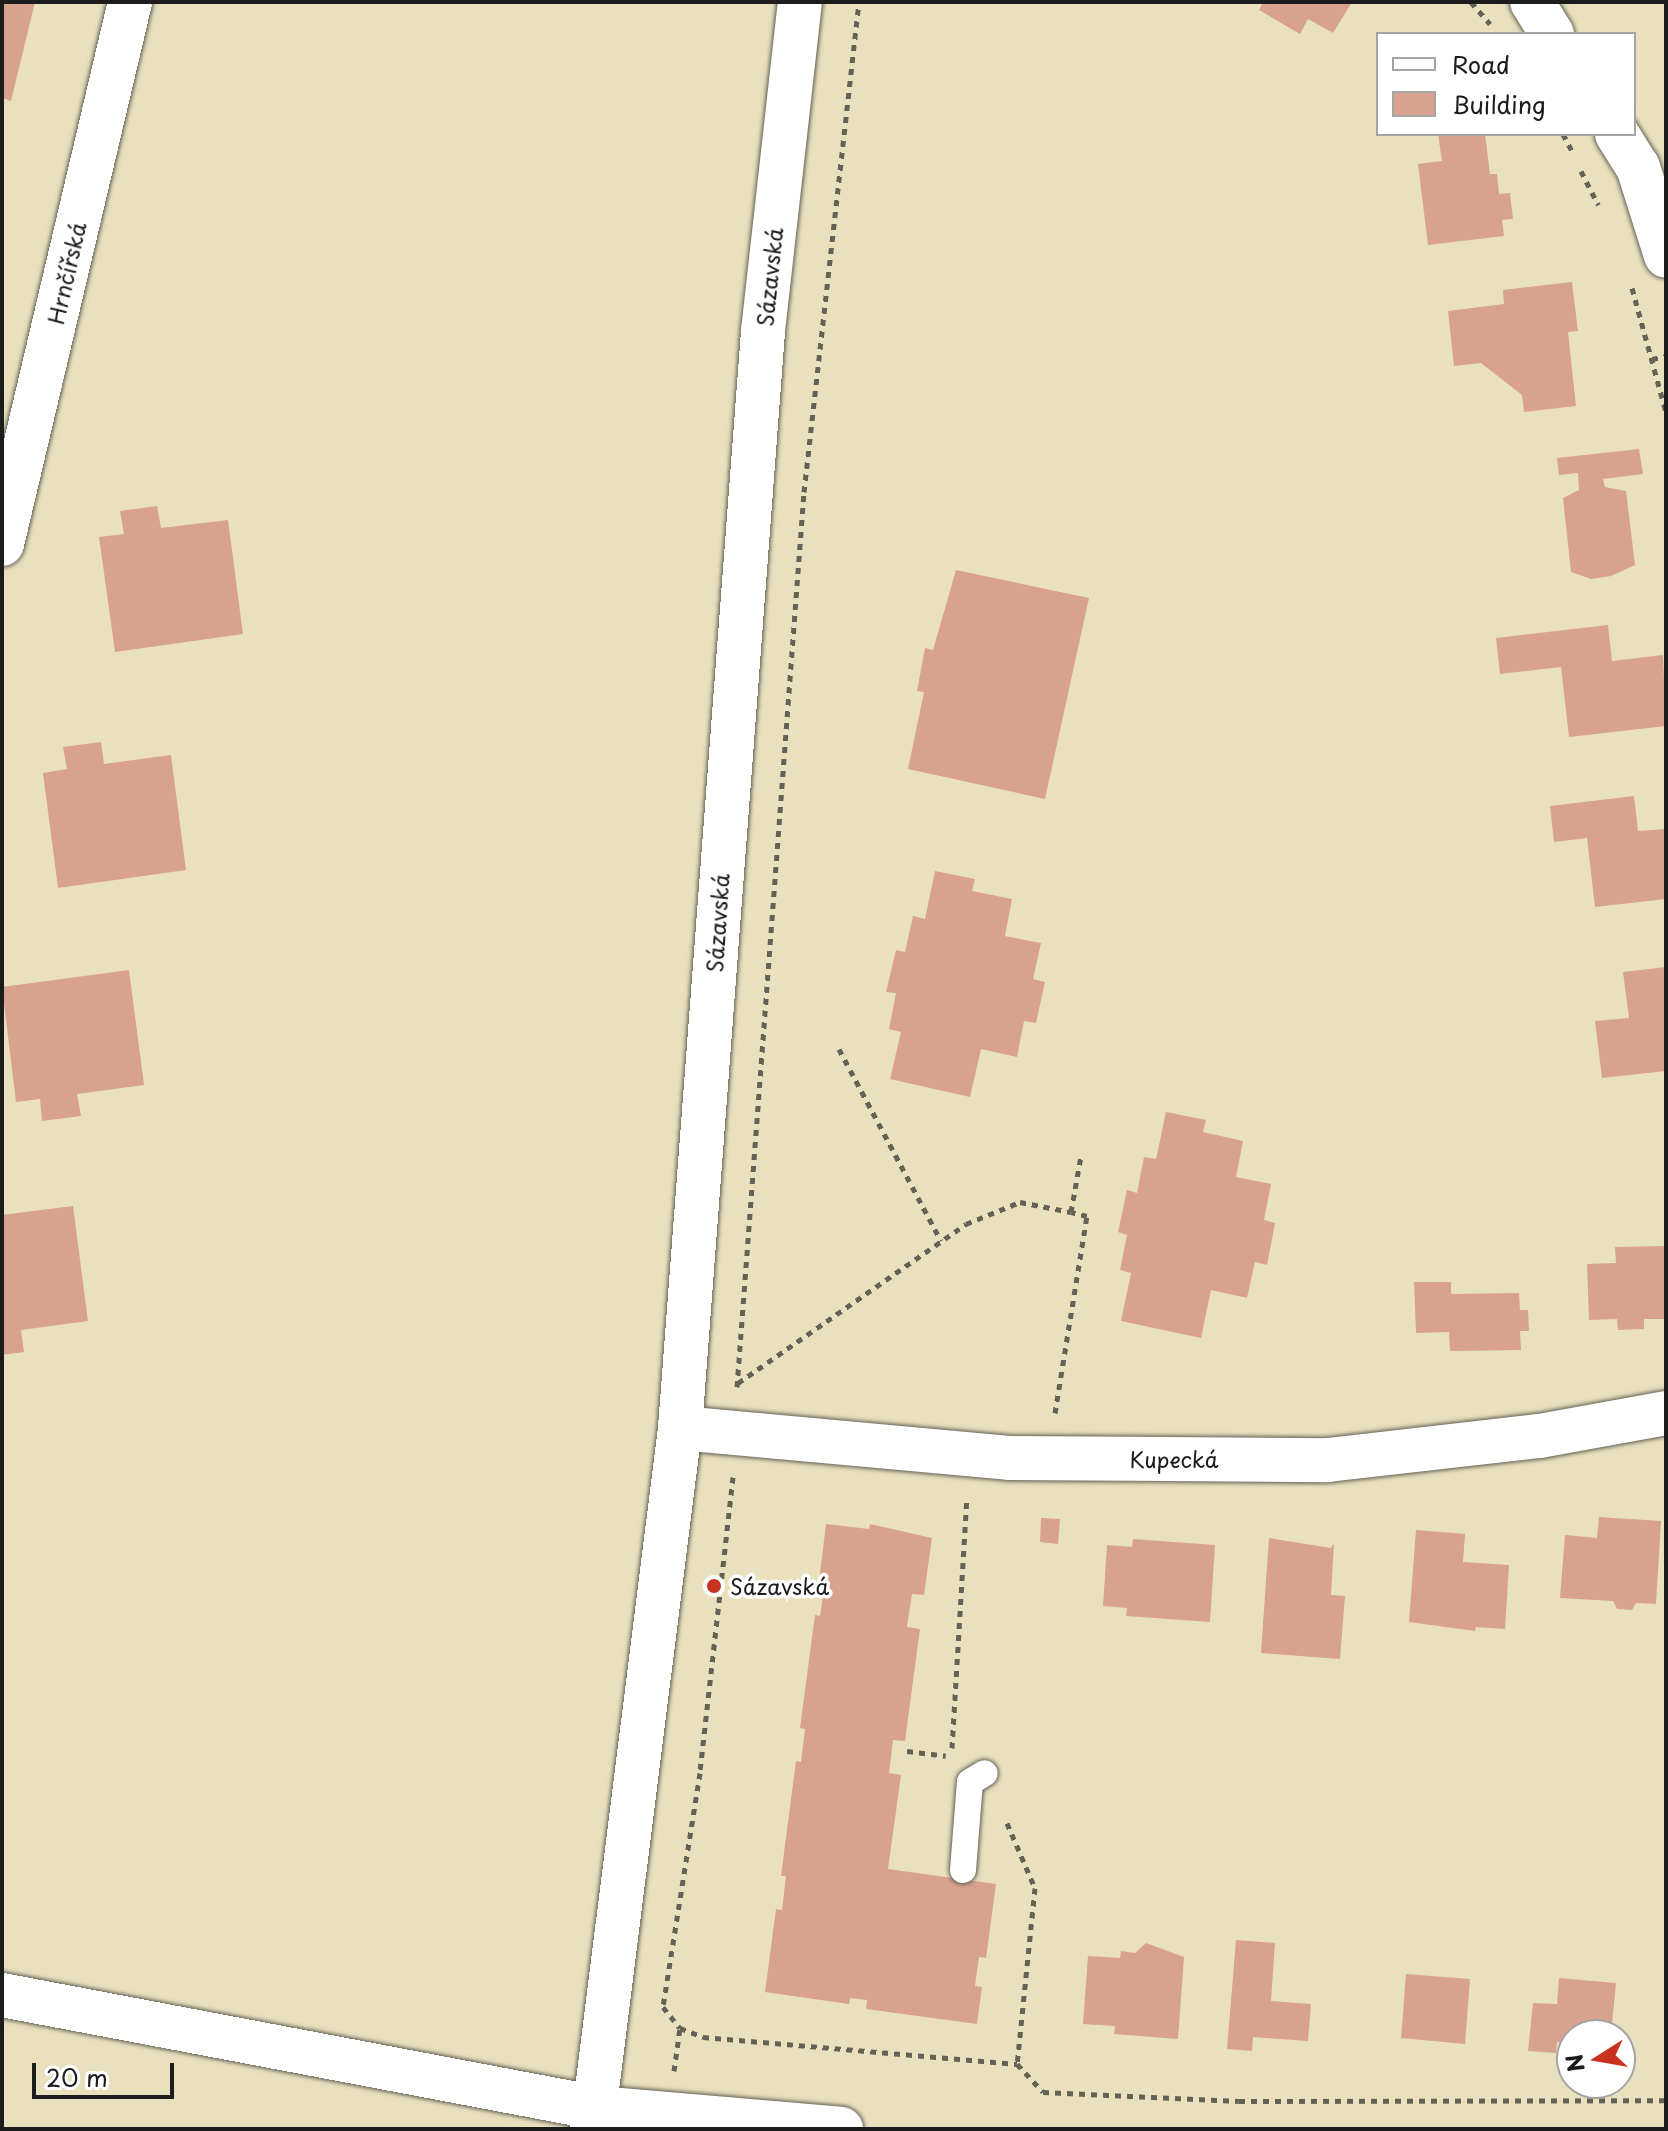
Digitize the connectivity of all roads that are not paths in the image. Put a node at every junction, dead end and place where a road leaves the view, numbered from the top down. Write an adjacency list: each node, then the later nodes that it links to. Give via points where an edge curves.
1 (130, 2): 7 (street, Hrnčířská)
2 (800, 2): 9 (street, Sázavská, via 763,331)
3 (1532, 2): 4 (street)
4 (1551, 32)
5 (1618, 136): 6 (street, via 1638,167)
6 (1666, 256)
7 (2, 544)
8 (1666, 1413): 9 (street, Kupecká, via 1540,1436 1328,1460 1009,1458)
9 (680, 1428): 13 (street, Sázavská)
10 (985, 1773): 11 (lane, via 970,1782)
11 (963, 1870)
12 (2, 1995): 13 (street)
13 (595, 2118): 14 (street)
14 (841, 2129)

